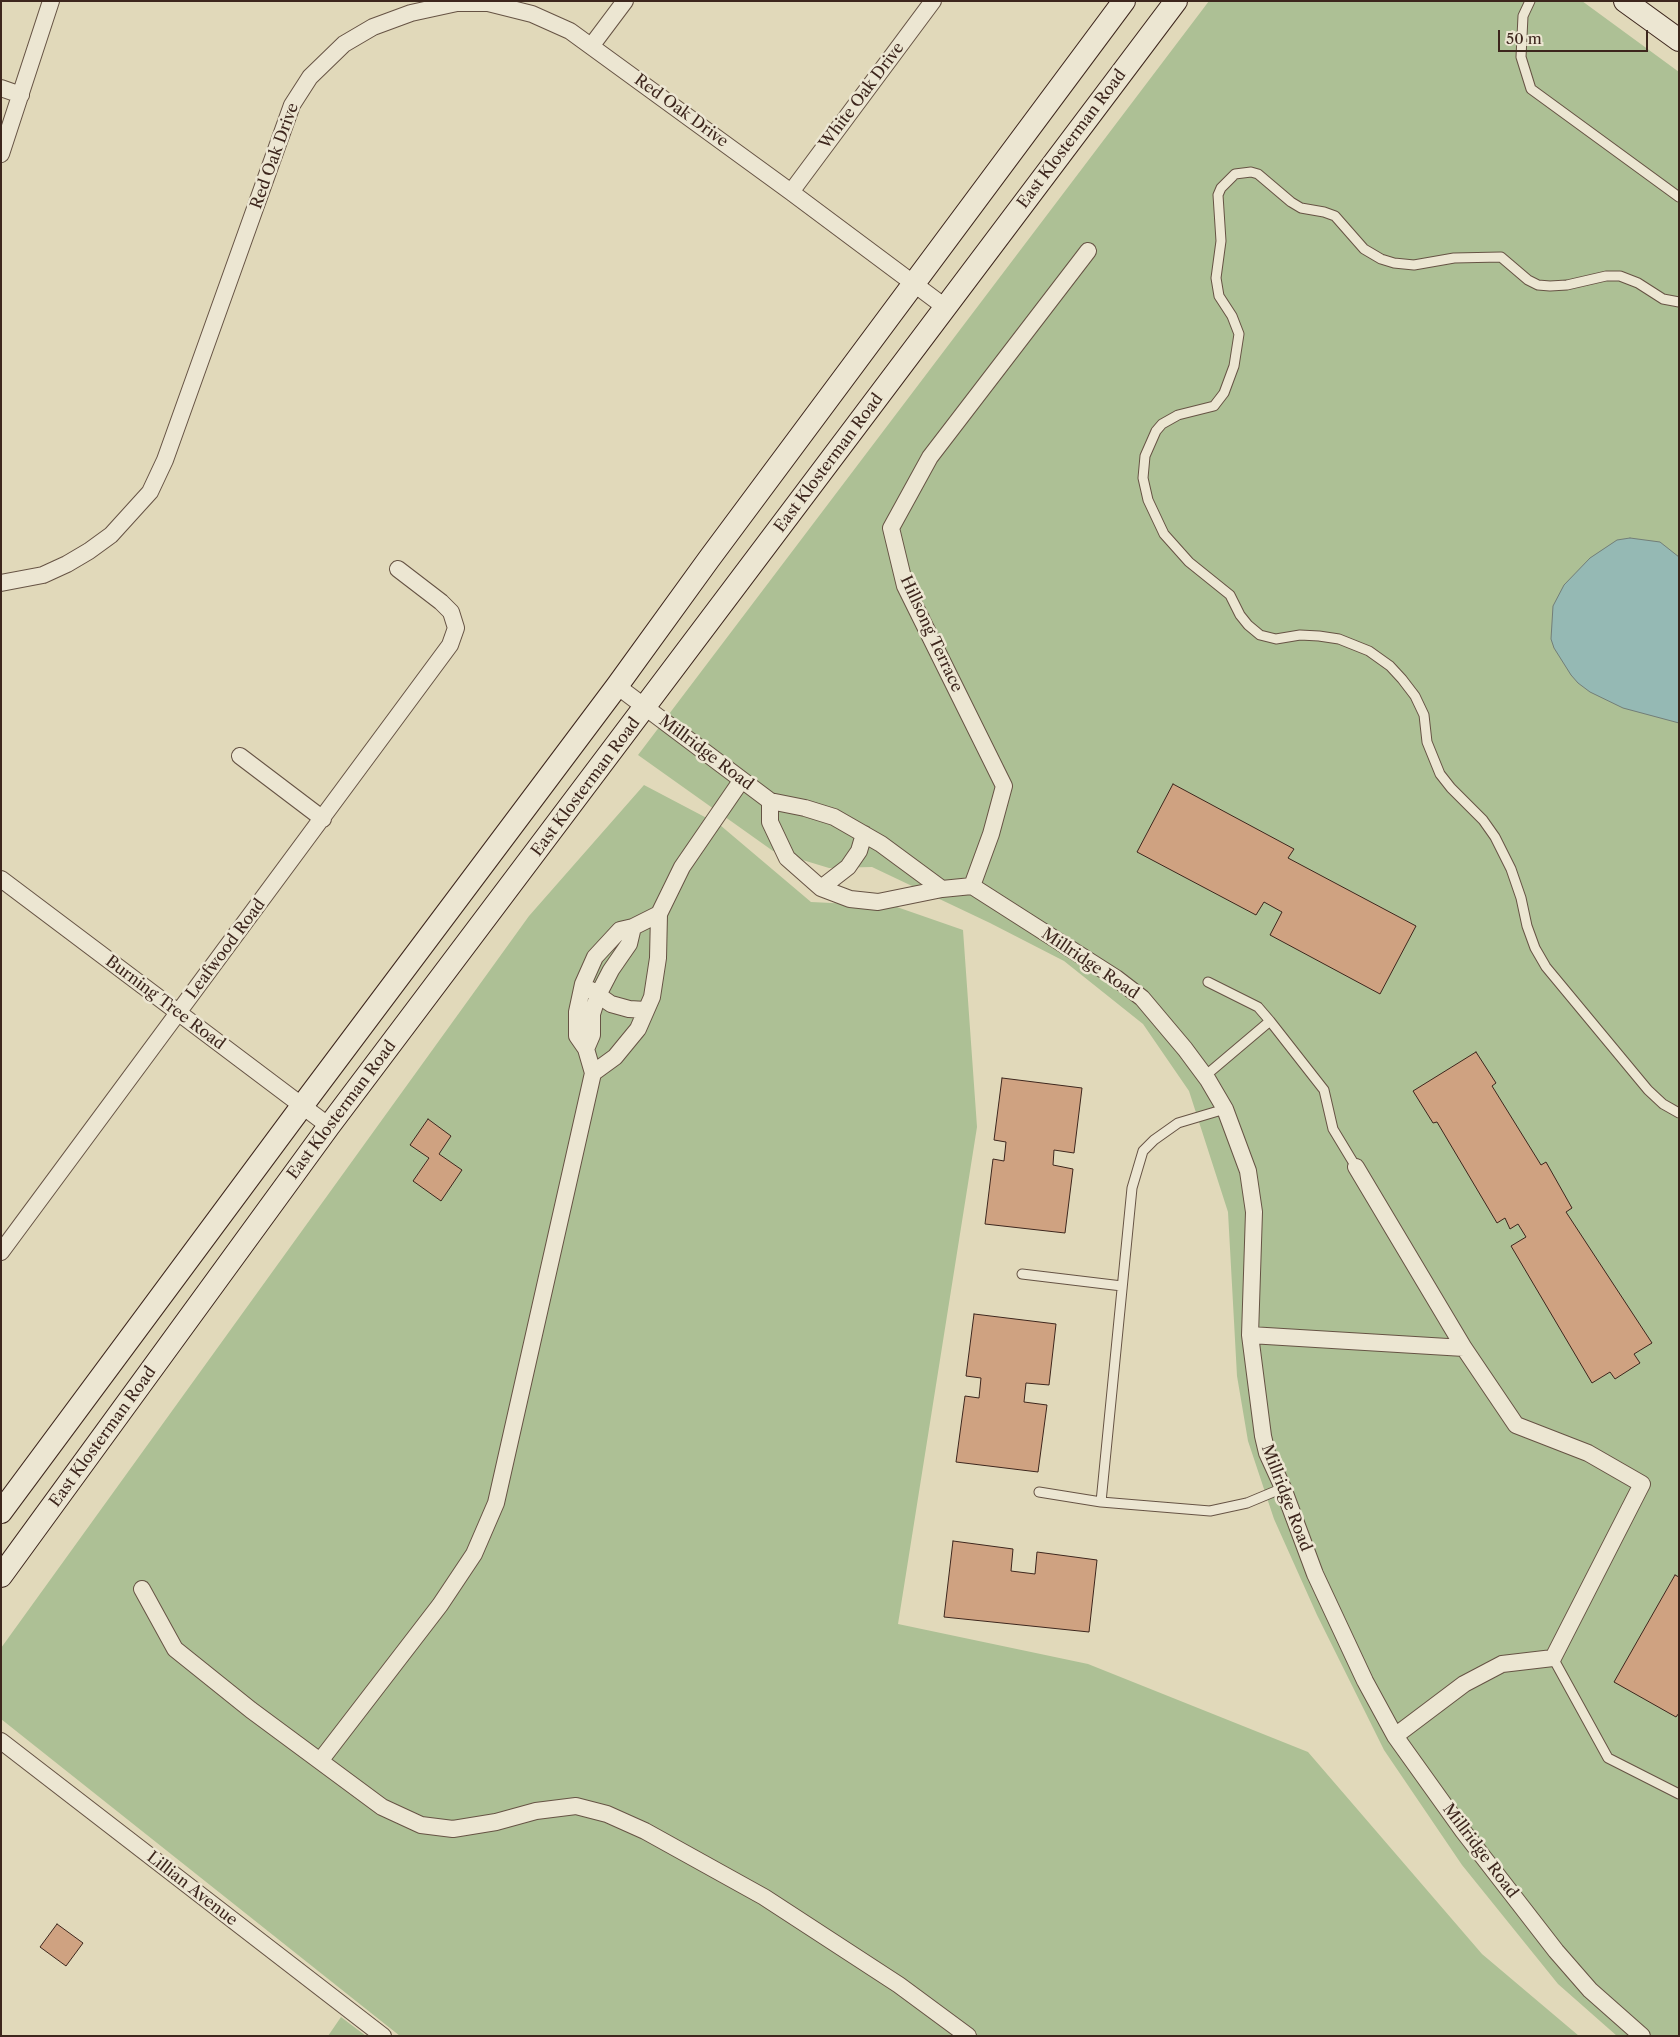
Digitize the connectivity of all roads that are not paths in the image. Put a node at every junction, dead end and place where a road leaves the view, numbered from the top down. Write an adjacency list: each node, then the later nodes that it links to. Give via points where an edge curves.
1 (51, 1): 12 (street)
2 (625, 1): 10 (street)
3 (933, 1): 14 (street, White Oak Drive)
4 (1124, 1): 17 (main road)
5 (1176, 1): 19 (main road, East Klosterman Road)
6 (1530, 1): 15 (lane, via 1523,16 1521,57 1532,88)
7 (1625, 1): 9 (main road)
8 (480, 2): 10 (street, Red Oak Drive, via 544,18); 21 (street, Red Oak Drive, via 457,3 411,13 373,27 344,44 310,77 292,106 165,460 150,492 111,535 89,551 43,575)
9 (1679, 40)
10 (592, 45): 14 (street, Red Oak Drive)
11 (1, 88): 12 (street)
12 (21, 95): 13 (street)
13 (1, 154)
14 (792, 192): 17 (street, Red Oak Drive)
15 (1679, 197)
16 (1088, 251): 30 (street, Hillsong Terrace, via 930,457 891,528 905,586 1004,786)
17 (914, 284): 19 (street, Red Oak Drive); 22 (main road)
18 (1679, 302): 46 (lane, via 1663,299 1620,276 1567,285 1538,285 1501,257 1454,258 1414,265 1394,263 1364,249 1334,216 1301,208 1258,174 1235,174 1220,188 1218,196 1221,241 1216,278 1219,296 1239,334 1234,366 1224,393 1214,406 1178,415 1156,431 1145,456 1143,478 1148,500 1164,534 1189,562 1230,595 1240,615 1260,635 1339,639 1368,651 1402,679 1424,715 1427,742 1440,774 1483,820 1507,861 1535,948 1546,967 1648,1090)
19 (945, 307): 23 (main road, East Klosterman Road)
20 (398, 568): 27 (street, Leafwood Road, via 451,612 456,628 450,645)
21 (1, 583)
22 (617, 686): 23 (street, Millridge Road); 44 (main road)
23 (646, 708): 25 (street, Millridge Road); 47 (main road, East Klosterman Road)
24 (240, 756): 27 (street)
25 (741, 781): 26 (street, Millridge Road); 33 (street, via 682,867)
26 (770, 802): 28 (street, Millridge Road, via 834,817); 31 (street, Millridge Road, via 770,822 787,858)
27 (323, 819): 39 (street, Leafwood Road)
28 (864, 834): 31 (street, via 859,851 848,867); 32 (street, Millridge Road)
29 (1, 879): 39 (street, Burning Tree Road)
30 (972, 886): 32 (street, Millridge Road); 43 (street, Millridge Road, via 1142,998)
31 (821, 888): 32 (street, Millridge Road, via 850,899 878,902)
32 (942, 889)
33 (658, 914): 34 (street); 38 (street, via 658,958 652,997)
34 (633, 928): 36 (street, via 620,930 595,958); 37 (street, via 629,944)
35 (1208, 982): 40 (lane, via 1258,1007)
36 (583, 984): 37 (street); 41 (street, via 577,1012 577,1036)
37 (598, 995): 38 (street, via 610,1004); 41 (street, via 592,1014 592,1035)
38 (646, 1010): 42 (street, via 638,1029 615,1057)
39 (179, 1012): 44 (street, Burning Tree Road); 49 (street, Leafwood Road)
40 (1270, 1021): 43 (lane); 48 (lane, via 1324,1090 1333,1129)
41 (586, 1049): 42 (street)
42 (592, 1073): 63 (street, via 496,1502 474,1554 440,1605)
43 (1205, 1076): 45 (street, Millridge Road)
44 (302, 1106): 47 (street, Burning Tree Road); 57 (main road)
45 (1225, 1109): 51 (lane, via 1178,1123 1143,1151 1132,1188); 52 (street, Millridge Road, via 1248,1171 1254,1212)
46 (1679, 1113)
47 (329, 1126): 58 (main road, East Klosterman Road)
48 (1356, 1167): 53 (street)
49 (1, 1252)
50 (1022, 1274): 51 (lane)
51 (1122, 1286): 56 (lane)
52 (1250, 1335): 53 (street); 54 (street, Millridge Road, via 1263,1436)
53 (1464, 1348): 60 (street, via 1516,1425 1588,1453 1642,1484)
54 (1283, 1488): 56 (lane, via 1247,1503 1210,1511); 61 (street, Millridge Road, via 1315,1574 1365,1681)
55 (1039, 1492): 56 (lane)
56 (1101, 1502)
57 (1, 1512)
58 (1, 1576)
59 (142, 1589): 63 (street, via 175,1649)
60 (1553, 1658): 61 (street, via 1502,1664 1464,1684); 64 (lane, via 1608,1758)
61 (1395, 1736): 67 (street, Millridge Road, via 1463,1831 1562,1959 1590,1990)
62 (1, 1742): 65 (street, Lillian Avenue)
63 (320, 1761): 66 (street, via 382,1807 421,1825 453,1829 576,1806 606,1814 645,1831 764,1897 899,1985)
64 (1679, 1794)
65 (383, 2036)
66 (968, 2036)
67 (1642, 2036)

